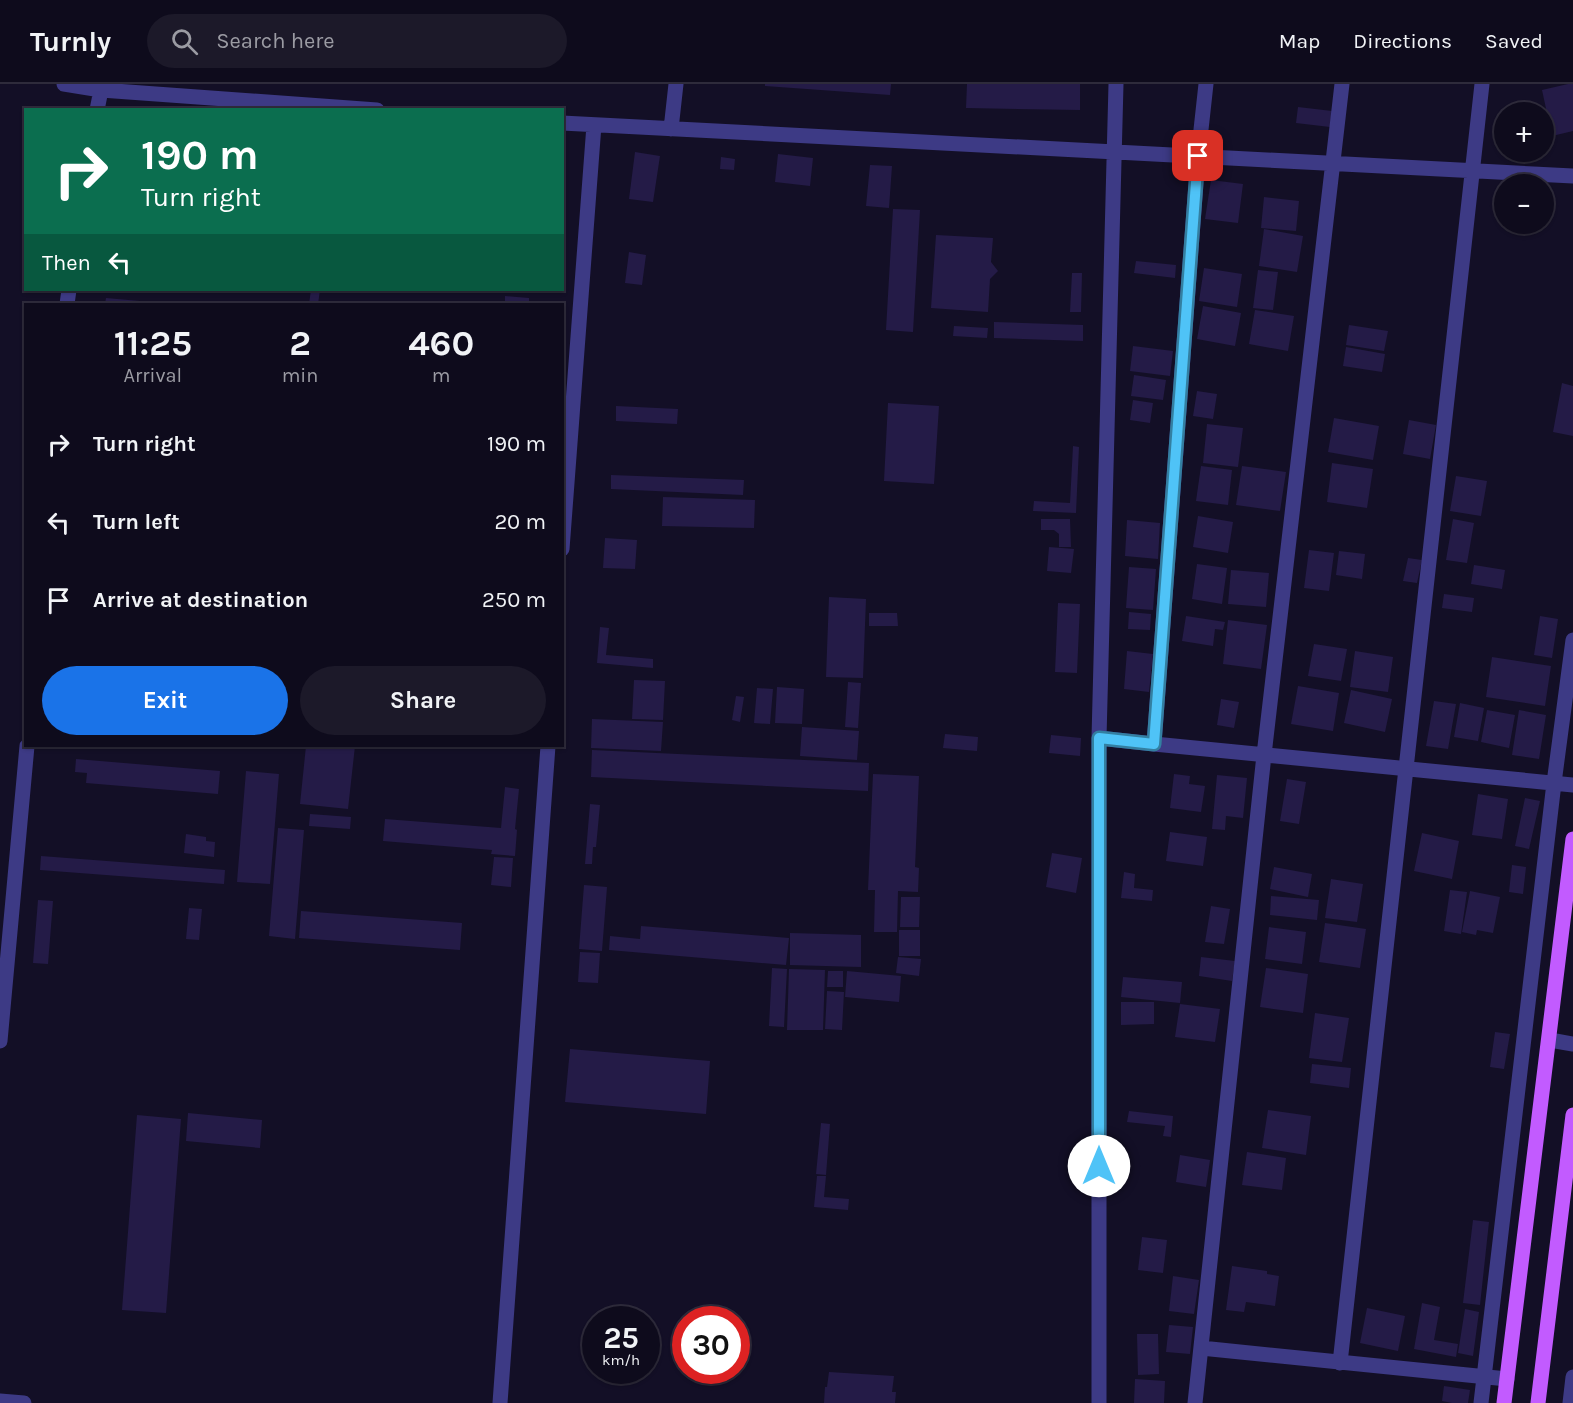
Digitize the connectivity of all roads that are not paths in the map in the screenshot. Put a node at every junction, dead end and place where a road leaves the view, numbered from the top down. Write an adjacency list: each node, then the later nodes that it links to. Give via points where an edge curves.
1 (64, 84): 8 (street)
2 (676, 84): 13 (street)
3 (1116, 84): 14 (street)
4 (1206, 84): 15 (street)
5 (1342, 84): 16 (street)
6 (1482, 84): 17 (street)
7 (147, 88): 8 (street); 10 (street)
8 (101, 90): 9 (street)
9 (97, 108)
10 (356, 108)
11 (564, 123): 12 (street)
12 (594, 125): 13 (street); 19 (street)
13 (670, 129): 14 (street)
14 (1114, 152): 15 (street); 21 (street)
15 (1198, 156): 16 (street); 22 (street)
16 (1333, 164): 17 (street); 25 (street)
17 (1472, 171): 18 (street); 26 (street)
18 (1573, 176)
19 (564, 522)
20 (1573, 640): 27 (street)
21 (1099, 738): 22 (street); 42 (street)
22 (1154, 744): 25 (street)
23 (27, 747): 31 (street)
24 (548, 747): 41 (street)
25 (1264, 755): 26 (street); 34 (street)
26 (1406, 769): 27 (street); 35 (street)
27 (1554, 783): 28 (street); 36 (street)
28 (1573, 785)
29 (1573, 839): 30 (main road)
30 (1550, 1040): 32 (street); 38 (main road)
31 (0, 1041)
32 (1573, 1044)
33 (1573, 1115): 46 (main road)
34 (1201, 1348): 35 (street); 43 (street)
35 (1340, 1363): 36 (street)
36 (1485, 1376): 38 (street); 44 (street)
37 (1573, 1377): 47 (street)
38 (1507, 1379): 45 (main road)
39 (0, 1401): 40 (street)
40 (24, 1403)
41 (500, 1403)
42 (1099, 1403)
43 (1195, 1403)
44 (1481, 1403)
45 (1504, 1403)
46 (1538, 1403)
47 (1570, 1403)

